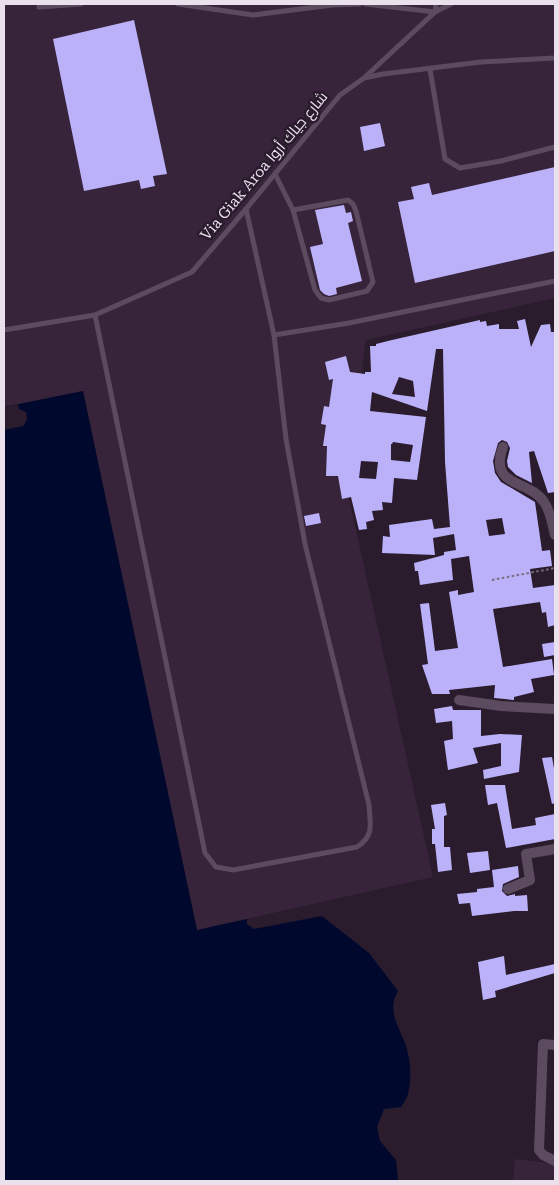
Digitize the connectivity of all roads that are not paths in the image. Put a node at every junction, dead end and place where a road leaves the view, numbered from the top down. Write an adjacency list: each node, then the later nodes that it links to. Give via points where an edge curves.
1 (81, 4): 7 (lane)
2 (178, 4): 3 (lane, via 253,15)
3 (360, 4)
4 (365, 4): 8 (lane)
5 (436, 4): 8 (lane)
6 (451, 4): 8 (lane)
7 (39, 7)
8 (435, 12): 11 (lane)
9 (555, 58): 10 (lane, Via Giak Aroa شارع جياك أروا)
10 (430, 68): 11 (lane, Via Giak Aroa شارع جياك أروا); 12 (lane, via 446,159 460,168)
11 (364, 78): 13 (lane, Via Giak Aroa شارع جياك أروا, via 340,95)
12 (555, 147)
13 (275, 174): 14 (lane, Via Giak Aroa شارع جياك أروا); 15 (lane)
14 (246, 210): 17 (lane, Via Giak Aroa شارع جياك أروا, via 192,272); 19 (lane)
15 (293, 210): 15 (lane, via 315,290 321,298 329,300 367,291 373,282 353,204 348,200)
16 (555, 281): 19 (lane)
17 (95, 315): 18 (lane, Via Giak Aroa شارع جياك أروا); 19 (lane, via 206,853 216,867 233,870 357,847 366,841 370,831 367,796 305,544 286,439)
18 (4, 330)
19 (274, 335)
20 (503, 447): 21 (street, via 500,466 506,478 544,501)
21 (555, 535)
22 (459, 700): 23 (street)
23 (555, 709)
24 (555, 849): 25 (street, via 526,854 530,880)
25 (508, 889)
26 (555, 1045): 27 (street, via 543,1044 538,1150)
27 (555, 1161)

